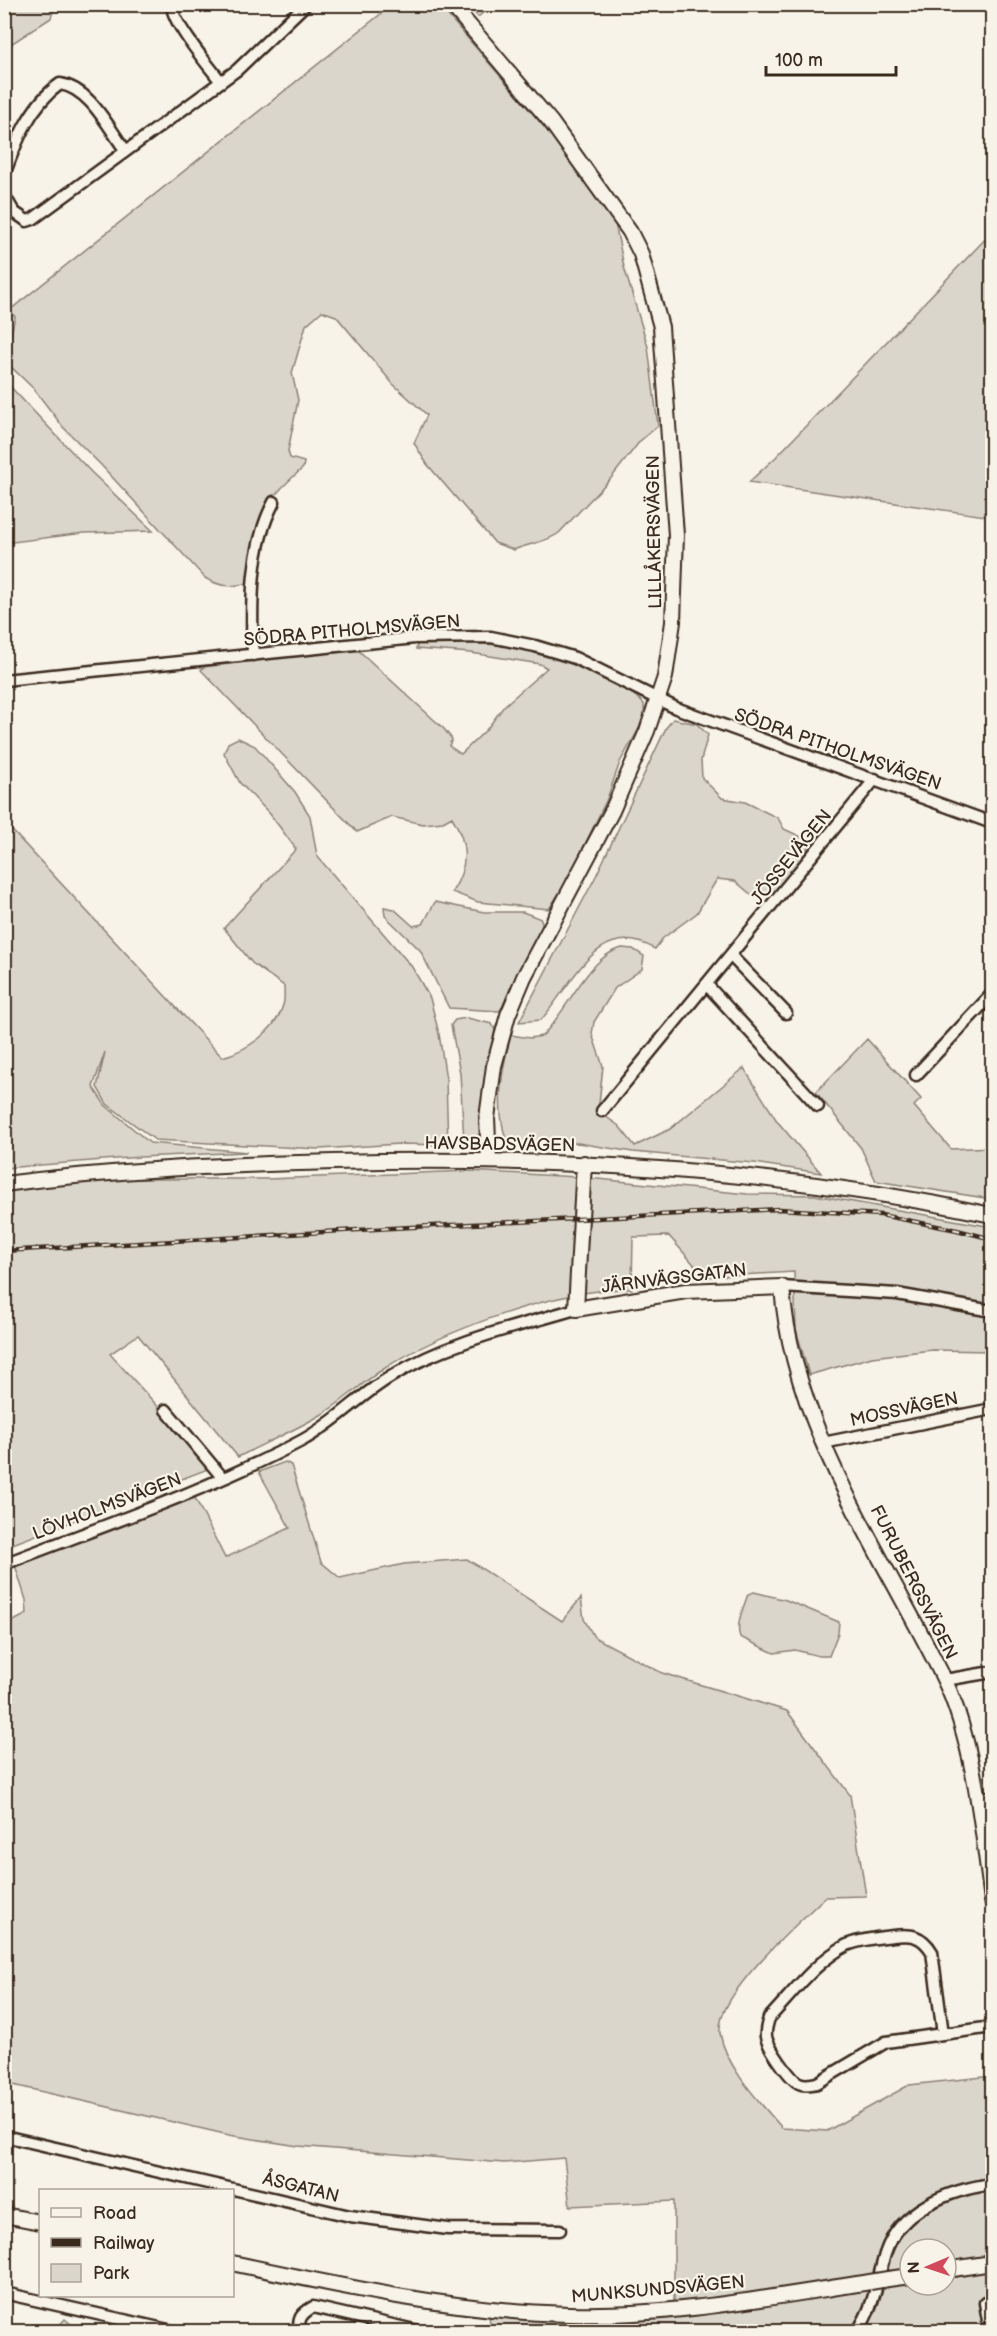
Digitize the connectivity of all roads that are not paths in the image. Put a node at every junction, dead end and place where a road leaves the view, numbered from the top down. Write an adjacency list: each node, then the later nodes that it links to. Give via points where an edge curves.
1 (172, 4): 4 (street, via 182,27)
2 (306, 4): 4 (street)
3 (451, 4): 11 (street, LILLÅKERSVÄGEN, via 551,122 602,190 630,232 653,291 661,327 676,535 673,622)
4 (221, 82): 5 (street)
5 (126, 151): 6 (street, via 90,101 69,85 60,84 33,111); 7 (street, via 33,219 27,221 14,212)
6 (4, 175)
7 (4, 195)
8 (274, 502): 9 (street, via 266,516 256,562)
9 (253, 655): 10 (street, SÖDRA PITHOLMSVÄGEN); 11 (street, SÖDRA PITHOLMSVÄGEN, via 415,638 491,637 575,658)
10 (4, 680)
11 (658, 700): 12 (street, SÖDRA PITHOLMSVÄGEN); 21 (street, LILLÅKERSVÄGEN, via 612,811 524,977 508,1015 494,1066 487,1118)
12 (875, 779): 13 (street, SÖDRA PITHOLMSVÄGEN); 14 (street, JÖSSEVÄGEN)
13 (993, 823)
14 (731, 956): 15 (street, JÖSSEVÄGEN); 17 (street)
15 (707, 985): 19 (street); 20 (street, JÖSSEVÄGEN)
16 (993, 994): 18 (street)
17 (786, 1013)
18 (916, 1075)
19 (818, 1106)
20 (602, 1111)
21 (489, 1161): 22 (street, HAVSBADSVÄGEN); 23 (street, HAVSBADSVÄGEN, via 226,1166)
22 (584, 1163): 24 (street, HAVSBADSVÄGEN, via 790,1181); 26 (street, JÄRNVÄGSGATAN)
23 (4, 1184)
24 (993, 1215)
25 (782, 1287): 26 (street, JÄRNVÄGSGATAN, via 686,1291); 27 (street, JÄRNVÄGSGATAN, via 897,1294); 30 (street, FURUBERGSVÄGEN, via 789,1345)
26 (576, 1309): 31 (street, LÖVHOLMSVÄGEN, via 474,1339 411,1365 304,1439)
27 (993, 1311)
28 (993, 1409): 30 (street, MOSSVÄGEN)
29 (166, 1410): 31 (street)
30 (823, 1443): 34 (street, FURUBERGSVÄGEN)
31 (222, 1477): 32 (street, LÖVHOLMSVÄGEN)
32 (4, 1564)
33 (993, 1672): 34 (street)
34 (945, 1680): 35 (street, FURUBERGSVÄGEN)
35 (978, 1797): 36 (street); 37 (street, FURUBERGSVÄGEN)
36 (993, 1797)
37 (993, 1901)
38 (993, 2027): 39 (street)
39 (943, 2034): 39 (street, via 886,2042 818,2083 806,2085 796,2082 773,2051 766,2028 769,2018 829,1957 868,1939 909,1935 927,1942 932,1952)
40 (4, 2136): 42 (street, ÅSGATAN)
41 (993, 2184): 56 (street, via 929,2202 904,2222 886,2251 875,2296)
42 (233, 2189)
43 (234, 2189): 46 (street, ÅSGATAN, via 350,2216 448,2229)
44 (4, 2215): 45 (street)
45 (39, 2222)
46 (560, 2230)
47 (234, 2263): 50 (street, MUNKSUNDSVÄGEN, bridge, via 441,2304 570,2315 678,2309)
48 (993, 2263): 49 (street)
49 (958, 2268)
50 (898, 2278)
51 (4, 2294): 53 (street)
52 (985, 2303): 57 (street)
53 (177, 2331)
54 (299, 2331): 55 (street, via 302,2313 313,2307)
55 (423, 2331)
56 (857, 2331)
57 (990, 2331)

